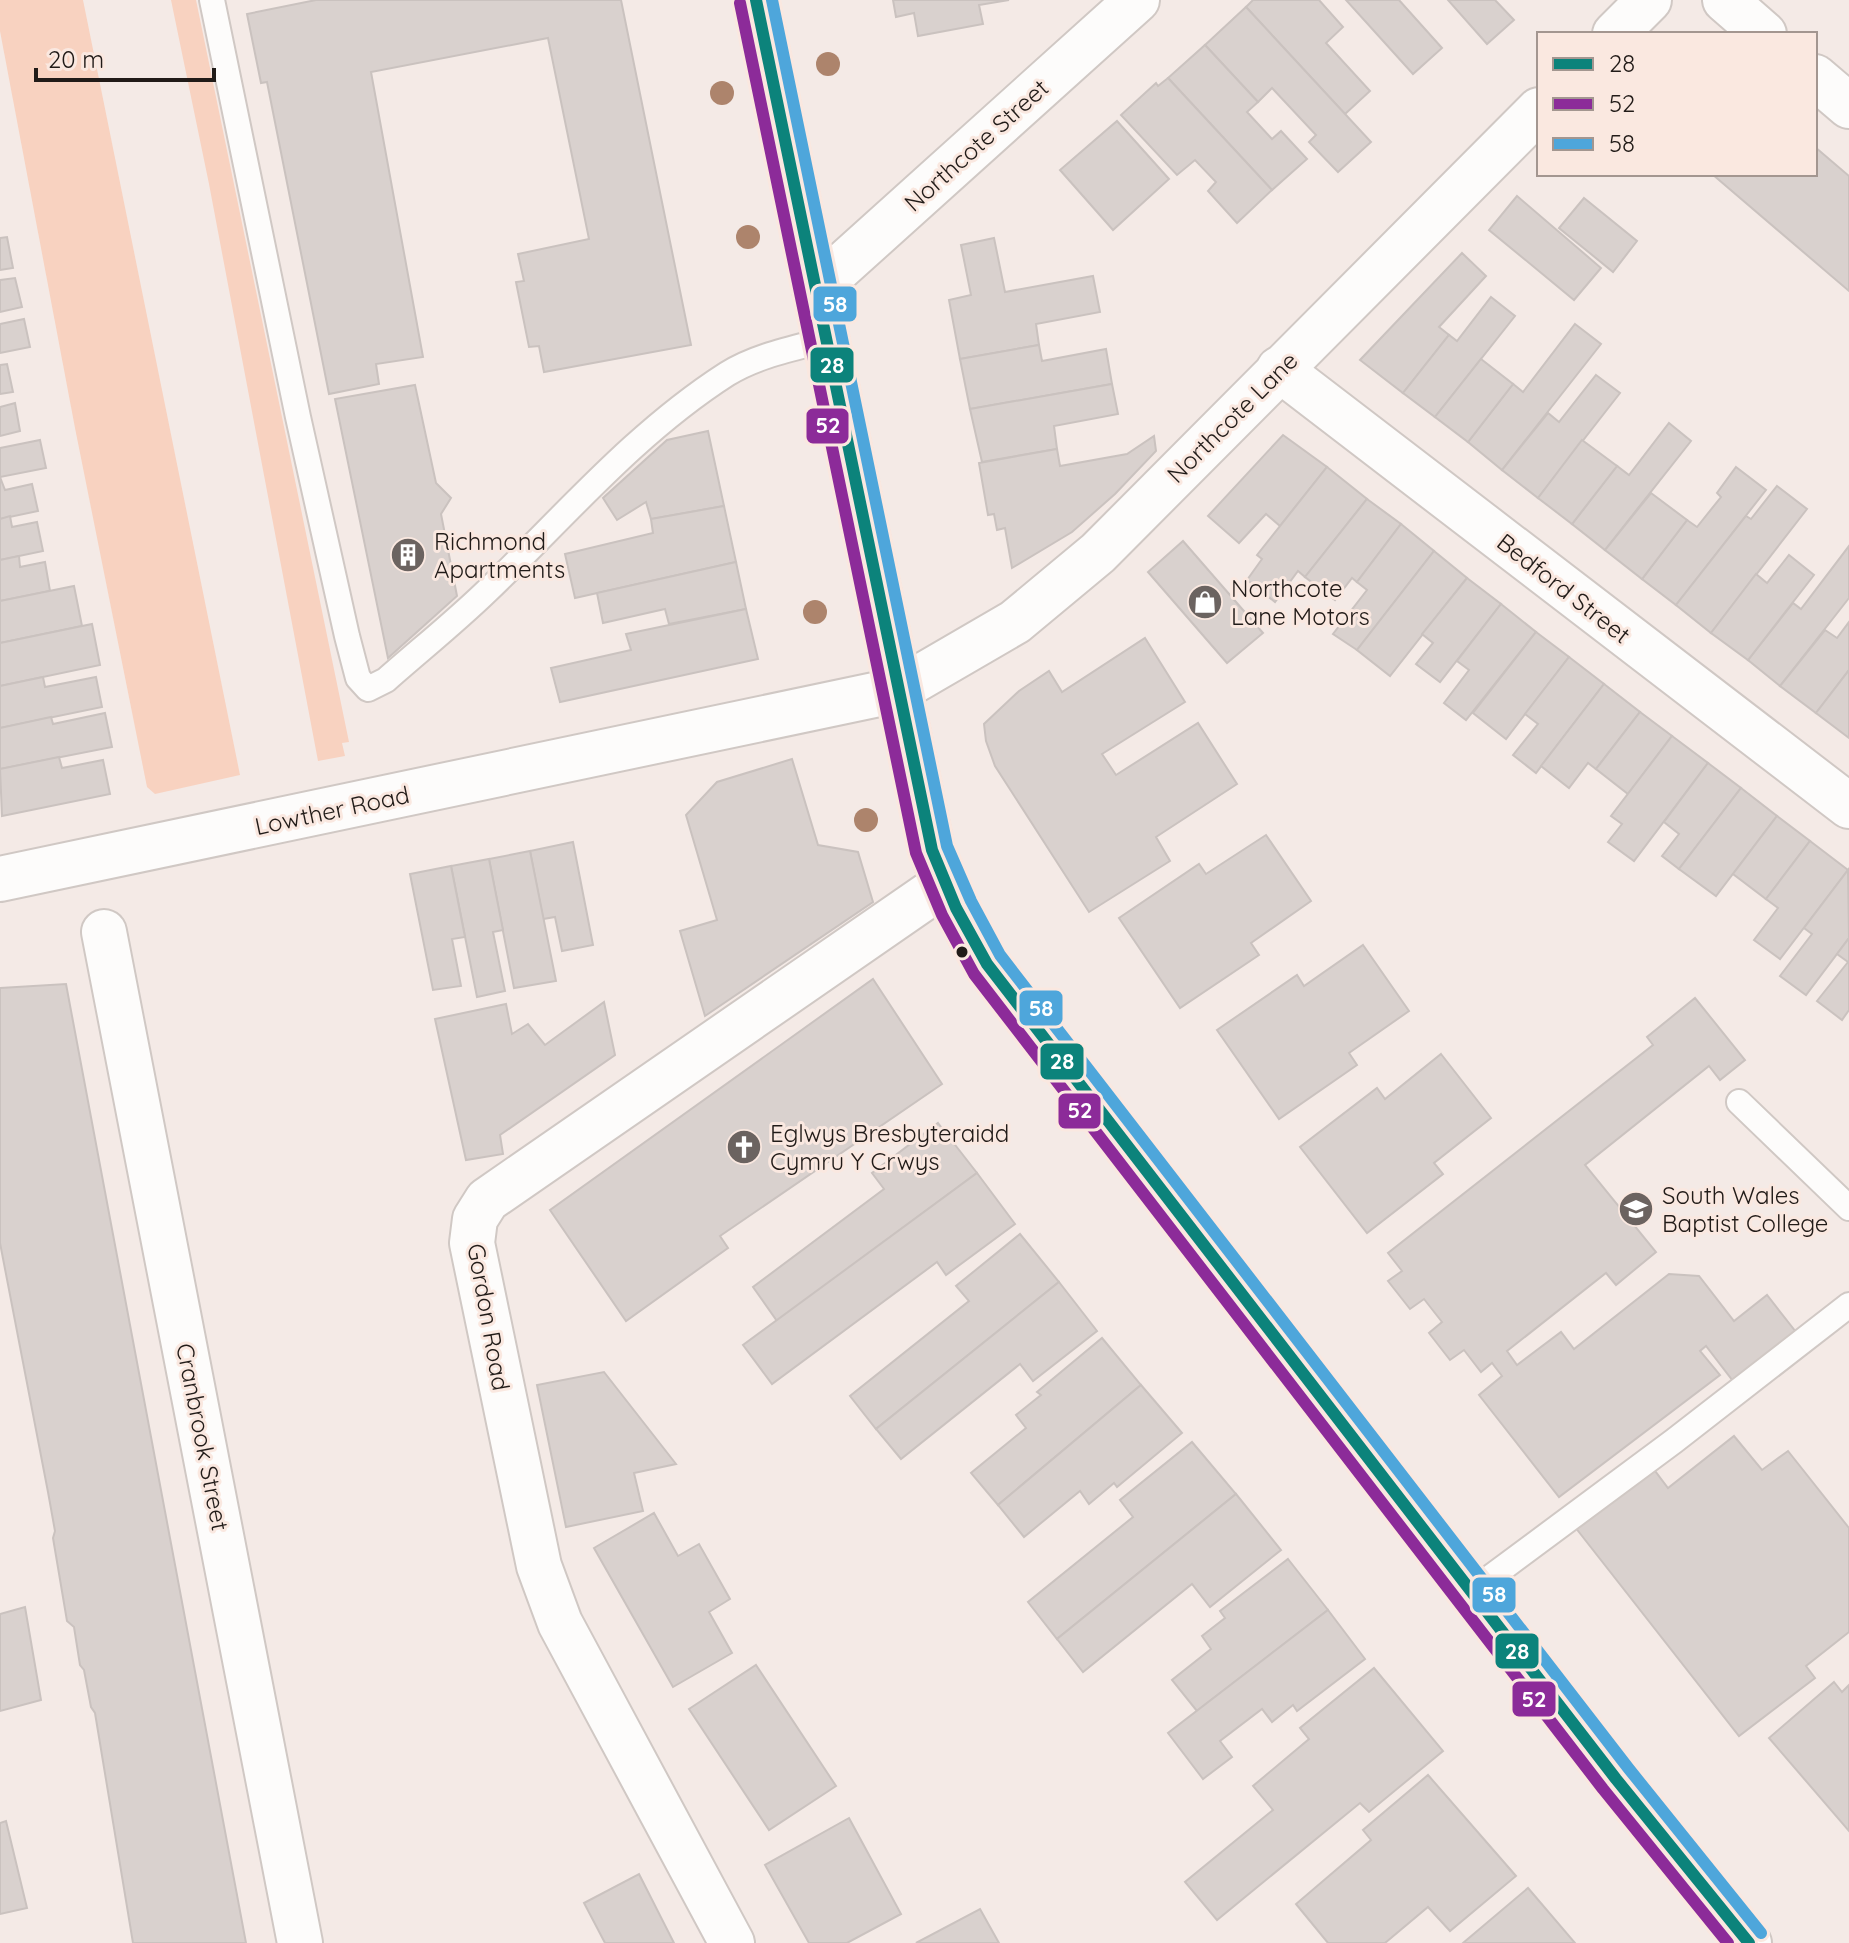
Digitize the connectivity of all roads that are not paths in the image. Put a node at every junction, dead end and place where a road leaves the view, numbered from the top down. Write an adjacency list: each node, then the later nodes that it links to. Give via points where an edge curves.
1 (212, 0): 12 (lane, via 347,636 358,678 368,689 386,680 485,593 649,430 738,368)
2 (756, 0): 11 (street)
3 (1137, 0): 11 (street, Northcote Street)
4 (1649, 0): 6 (street)
5 (1725, 0): 7 (street)
6 (1617, 32)
7 (1762, 32)
8 (1817, 79): 9 (street)
9 (1849, 106)
10 (1537, 112): 13 (street, Northcote Lane)
11 (815, 290): 12 (street)
12 (825, 340): 14 (street)
13 (1279, 369): 14 (street, Northcote Lane, via 1098,553 1015,622); 15 (street, Bedford Street)
14 (898, 690): 16 (street, Lowther Road); 17 (street)
15 (1849, 806)
16 (0, 879)
17 (944, 884): 22 (street, via 987,964); 24 (street, Gordon Road, via 487,1200 475,1219 472,1243 539,1566 560,1623)
18 (104, 932): 23 (street, Cranbrook Street)
19 (1739, 1102): 20 (lane)
20 (1849, 1208)
21 (1849, 1305): 22 (lane)
22 (1472, 1591): 25 (street)
23 (300, 1943)
24 (732, 1943)
25 (1749, 1943)

